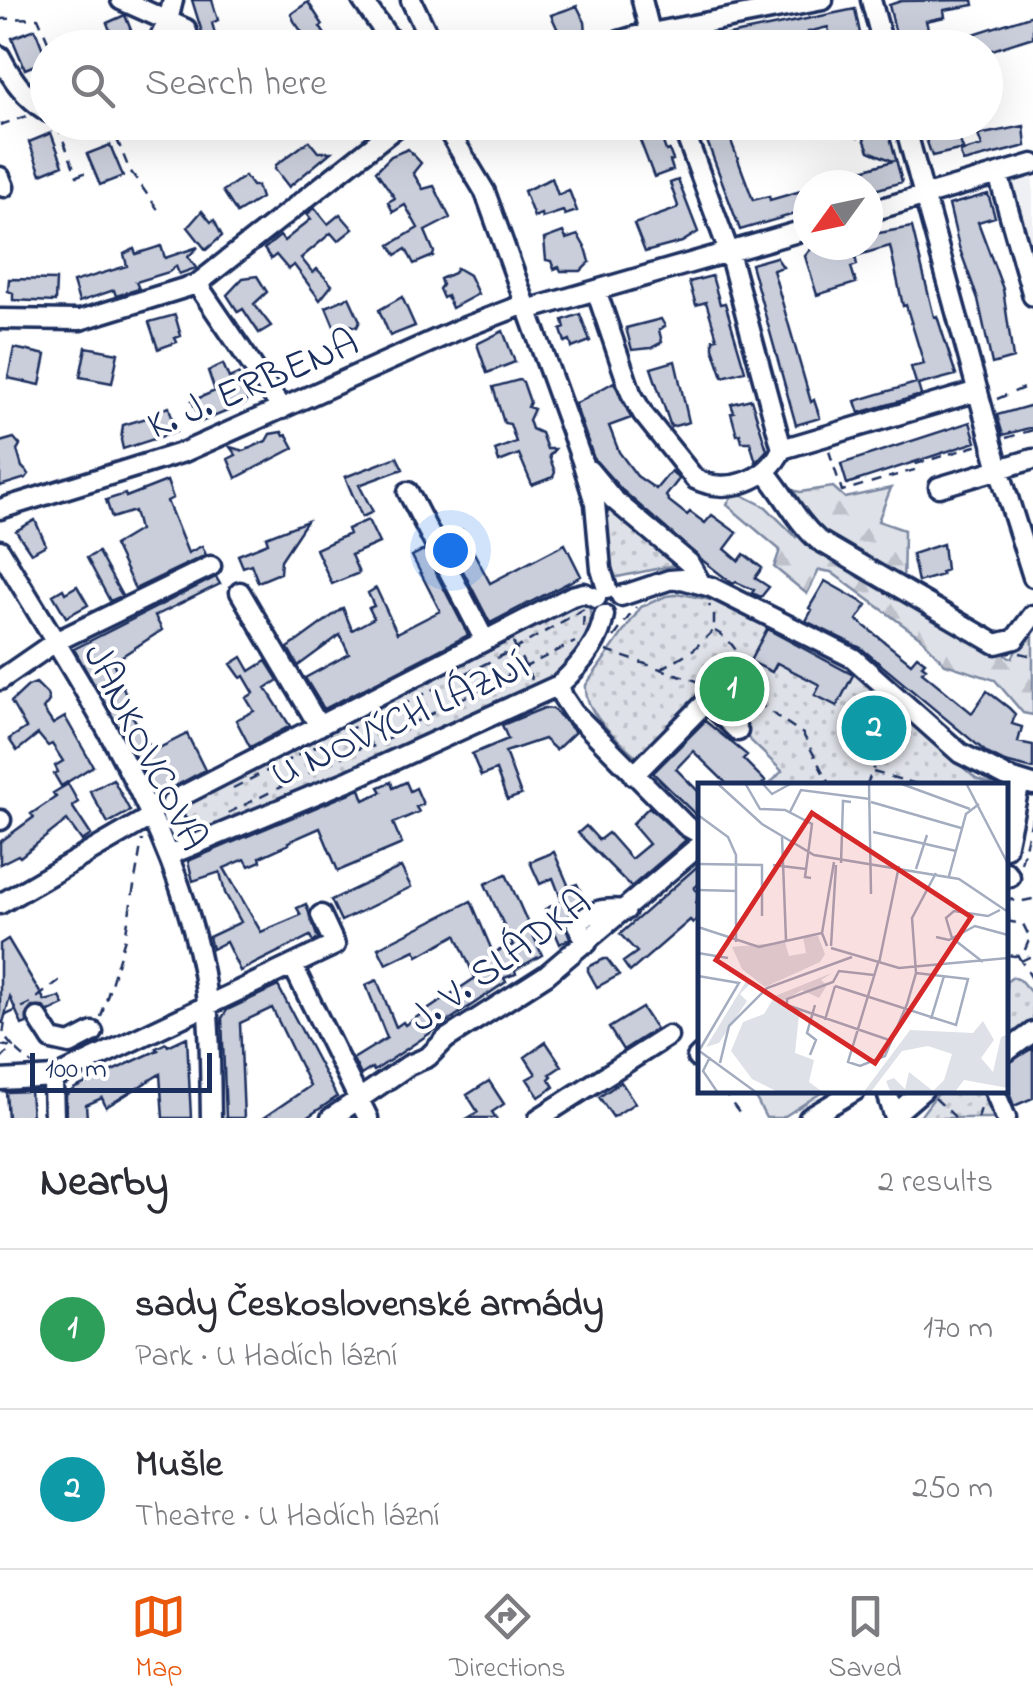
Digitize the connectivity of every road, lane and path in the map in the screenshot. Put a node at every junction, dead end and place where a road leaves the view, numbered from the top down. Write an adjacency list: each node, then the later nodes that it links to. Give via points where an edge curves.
1 (121, 0): 9 (street)
2 (173, 0): 9 (street)
3 (362, 0): 13 (street)
4 (410, 0): 14 (street)
5 (642, 0): 15 (street)
6 (824, 0): 16 (street)
7 (872, 0): 17 (street)
8 (0, 19): 10 (path, via 38,18)
9 (168, 22): 11 (street); 12 (street)
10 (43, 30)
11 (164, 30)
12 (186, 30)
13 (383, 30)
14 (425, 30)
15 (649, 30)
16 (697, 30)
17 (880, 30)
18 (0, 56): 19 (street)
19 (30, 98)
20 (30, 115): 21 (path)
21 (0, 125)
22 (63, 140): 28 (path)
23 (117, 140): 30 (path)
24 (380, 140): 40 (street)
25 (455, 140): 43 (street, via 485,192)
26 (689, 140): 39 (street)
27 (909, 140): 35 (street)
28 (65, 145): 29 (path); 33 (path, via 77,176)
29 (58, 147)
30 (124, 157): 31 (path); 37 (path)
31 (116, 159)
32 (1033, 164): 34 (street)
33 (94, 170)
34 (998, 174): 35 (street); 42 (street)
35 (923, 196): 36 (street); 46 (street)
36 (883, 208)
37 (158, 211)
38 (793, 233): 39 (street, K. J. ERBENA)
39 (729, 252): 41 (street, K. J. ERBENA); 51 (street)
40 (197, 284): 44 (street, via 80,320); 47 (street)
41 (596, 290): 43 (street, K. J. ERBENA); 55 (street, via 631,393 694,479 720,486)
42 (1033, 296)
43 (526, 307): 47 (street, K. J. ERBENA); 53 (street)
44 (0, 319)
45 (1033, 384): 46 (path)
46 (983, 397): 49 (street); 50 (street)
47 (282, 408): 58 (street, K. J. ERBENA, via 184,452)
48 (1033, 430): 50 (path)
49 (825, 436): 50 (path, via 842,491); 51 (street)
50 (992, 442): 54 (street)
51 (782, 449): 55 (street)
52 (1033, 459): 54 (street)
53 (582, 461): 62 (street, via 613,499 688,563); 64 (street)
54 (999, 469): 56 (street); 61 (street)
55 (766, 474): 66 (street, via 818,540 996,644 1015,639)
56 (939, 487)
57 (408, 492): 69 (street)
58 (0, 509)
59 (0, 550): 70 (street, JANKOVCOVA)
60 (210, 566): 70 (street)
61 (1033, 577)
62 (704, 591): 64 (street, U NOVÝCH LÁZNÍ, via 682,579); 68 (path); 90 (street, via 853,658 960,753)
63 (240, 592): 79 (street)
64 (608, 594): 67 (street, U NOVÝCH LÁZNÍ, via 572,596); 75 (street, U NOVÝCH LÁZNÍ, via 619,611 604,615 594,642)
65 (644, 602): 73 (path, via 606,650)
66 (1033, 616)
67 (506, 628): 69 (street, U NOVÝCH LÁZNÍ); 71 (path)
68 (714, 630): 73 (path); 76 (path, via 736,650)
69 (484, 640): 79 (street, U NOVÝCH LÁZNÍ)
70 (54, 642): 74 (street); 95 (street, JANKOVCOVA)
71 (517, 648): 72 (path); 72 (path, via 584,609 583,638); 78 (path, via 399,704)
72 (526, 667): 77 (path); 78 (path)
73 (660, 670): 76 (path)
74 (0, 680)
75 (559, 686): 77 (street, U NOVÝCH LÁZNÍ); 86 (street, via 573,712)
76 (750, 692): 87 (path, via 803,734)
77 (540, 694): 91 (street, U NOVÝCH LÁZNÍ)
78 (409, 724): 82 (path)
79 (319, 726): 93 (street, U NOVÝCH LÁZNÍ)
80 (917, 727): 85 (path, via 881,752)
81 (738, 731): 86 (street, via 707,700)
82 (371, 743): 83 (path, via 361,722); 84 (path)
83 (306, 752): 84 (path); 92 (path)
84 (316, 770): 91 (path); 94 (path)
85 (871, 771): 88 (path); 89 (path)
86 (634, 775): 96 (street)
87 (828, 783)
88 (867, 783)
89 (913, 783)
90 (1026, 783): 97 (street)
91 (326, 789): 98 (street, U NOVÝCH LÁZNÍ)
92 (218, 795)
93 (172, 803): 95 (street, U NOVÝCH LÁZNÍ); 98 (street, via 172,817)
94 (222, 816)
95 (153, 818): 100 (street, JANKOVCOVA); 103 (street, U NOVÝCH LÁZNÍ); 115 (path, via 142,840 125,938)
96 (698, 833)
97 (1008, 842)
98 (189, 847): 100 (street, U NOVÝCH LÁZNÍ)
99 (698, 847): 130 (street, J. V. SLÁDKA, via 546,975)
100 (169, 855): 113 (street, JANKOVCOVA, via 203,973)
101 (1008, 898): 102 (path)
102 (1033, 900)
103 (2, 901)
104 (321, 915): 111 (street, via 335,945)
105 (1008, 921): 106 (path)
106 (1031, 930): 108 (path)
107 (1033, 955): 110 (path)
108 (1018, 956): 109 (path); 110 (path)
109 (1008, 957)
110 (1020, 962): 112 (path)
111 (293, 966): 113 (street); 130 (street)
112 (1033, 980)
113 (206, 1008): 122 (street); 133 (street, JANKOVCOVA)
114 (38, 1018): 115 (street, via 52,1040 70,1044)
115 (93, 1032)
116 (1033, 1032): 120 (street)
117 (668, 1036): 136 (street)
118 (0, 1045): 119 (path)
119 (13, 1047): 121 (path); 122 (path)
120 (1008, 1051)
121 (0, 1060)
122 (52, 1079): 123 (street); 132 (street)
123 (0, 1080)
124 (724, 1093): 137 (path)
125 (851, 1093): 138 (street)
126 (921, 1093): 131 (street)
127 (928, 1093): 139 (path)
128 (990, 1093): 140 (path)
129 (993, 1093): 141 (street)
130 (359, 1099): 134 (street, J. V. SLÁDKA); 135 (street)
131 (894, 1116)
132 (54, 1118)
133 (212, 1118)
134 (331, 1118)
135 (368, 1118)
136 (539, 1118)
137 (743, 1118)
138 (809, 1118)
139 (956, 1118)
140 (978, 1118)
141 (1006, 1118)

